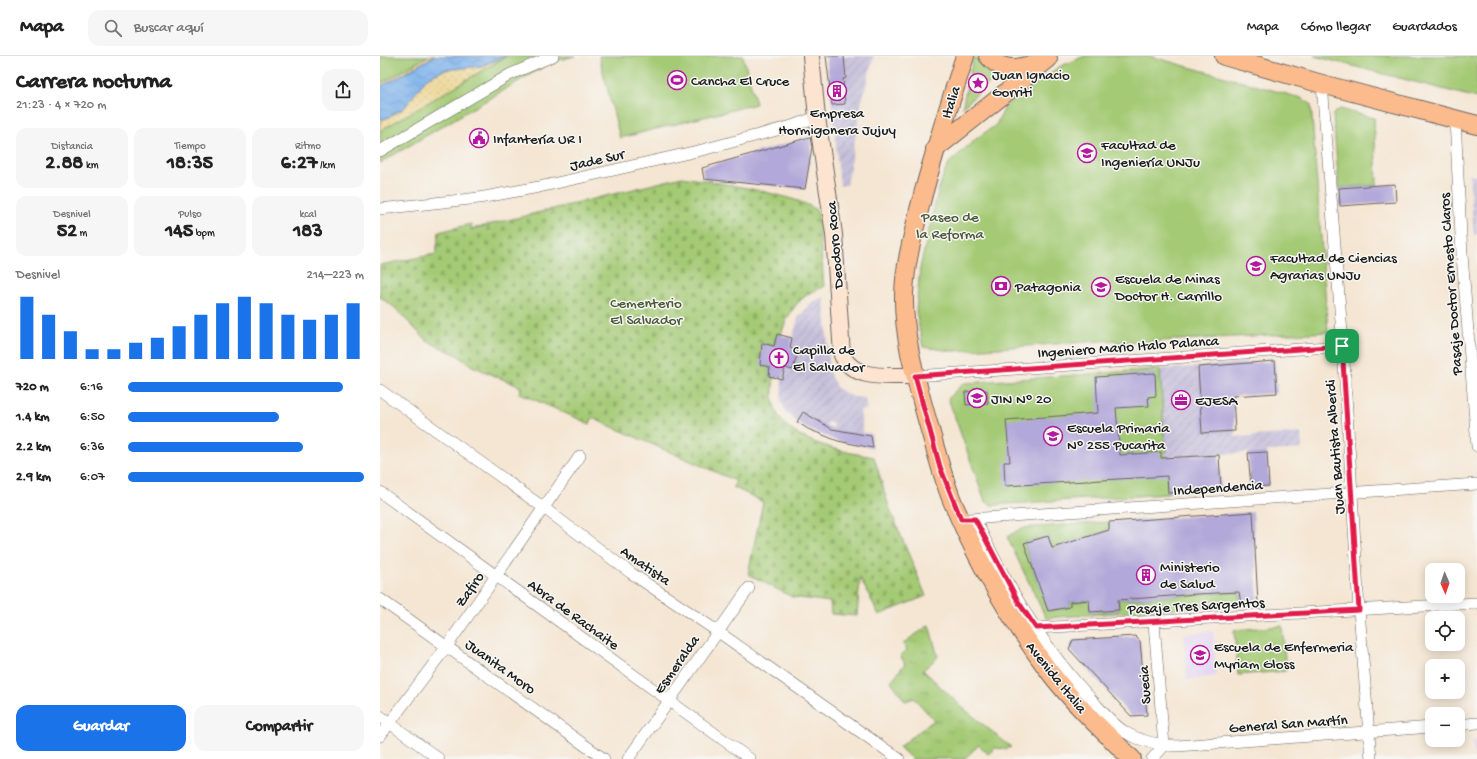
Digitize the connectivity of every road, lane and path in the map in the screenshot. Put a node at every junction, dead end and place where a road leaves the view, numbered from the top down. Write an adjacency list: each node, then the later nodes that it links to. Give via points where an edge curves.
1 (553, 56): 12 (street, via 511,74)
2 (811, 56): 8 (street, Deodoro Roca)
3 (965, 56): 11 (main road, Italia)
4 (988, 56): 6 (main road, via 1001,66 1013,69)
5 (1224, 56): 7 (main road)
6 (1051, 58): 11 (main road)
7 (1322, 84): 9 (main road); 14 (street, Juan Bautista Alberdi)
8 (817, 117): 13 (street, Jade Sur, via 708,148 546,186 479,198); 15 (street, Deodoro Roca, via 834,234 842,355 849,365 864,374)
9 (1455, 119): 10 (main road); 17 (street, Pasaje Doctor Ernesto Claros, via 1462,255)
10 (1477, 125)
11 (935, 149): 15 (main road, Avenida Italia, via 911,240 904,289 905,321)
12 (380, 151)
13 (380, 209)
14 (1342, 346): 15 (street, Ingeniero Mario Italo Palanca); 21 (street, Juan Bautista Alberdi)
15 (915, 376): 23 (main road, Avenida Italia, via 940,467)
16 (380, 390): 22 (street, Amatista)
17 (1477, 446)
18 (580, 456): 22 (street, Zafiro)
19 (1477, 484): 21 (street, Independencia)
20 (380, 492): 24 (street, Abra de Rachaite)
21 (1353, 494): 23 (street, Independencia); 28 (street, Juan Bautista Alberdi)
22 (544, 508): 24 (street, Zafiro); 31 (street, Amatista, via 631,573)
23 (968, 519): 30 (street, Avenida Italia); 47 (main road, Avenida Italia, via 1010,614 1050,672 1091,719)
24 (496, 576): 32 (street, Zafiro); 33 (street, Abra de Rachaite)
25 (750, 588): 31 (street, Esmeralda)
26 (380, 599): 32 (street, Juanita Moro)
27 (1477, 603): 28 (street, Pasaje Tres Sargentos)
28 (1359, 610): 29 (street, Pasaje Tres Sargentos); 39 (street, Juan Bautista Alberdi)
29 (1154, 623): 30 (street, Pasaje Tres Sargentos); 41 (street, Suecia)
30 (1036, 628): 41 (street, Avenida Italia, via 1056,659 1111,720 1125,732 1145,742)
31 (717, 631): 33 (street, Esmeralda); 42 (street, Amatista)
32 (447, 646): 35 (street, Zafiro); 44 (street, Juanita Moro)
33 (669, 701): 45 (street, Esmeralda); 46 (street, Abra de Rachaite)
34 (380, 716): 35 (street)
35 (390, 723): 40 (street, Zafiro); 43 (street)
36 (1477, 723): 37 (street)
37 (1465, 724)
38 (1425, 728): 39 (street, General San Martín)
39 (1368, 732): 41 (street, General San Martín); 49 (street, Juan Bautista Alberdi)
40 (380, 736)
41 (1164, 746): 48 (street)
42 (897, 758)
43 (440, 759)
44 (604, 759)
45 (628, 759)
46 (750, 759)
47 (1132, 759)
48 (1152, 759)
49 (1371, 759)

